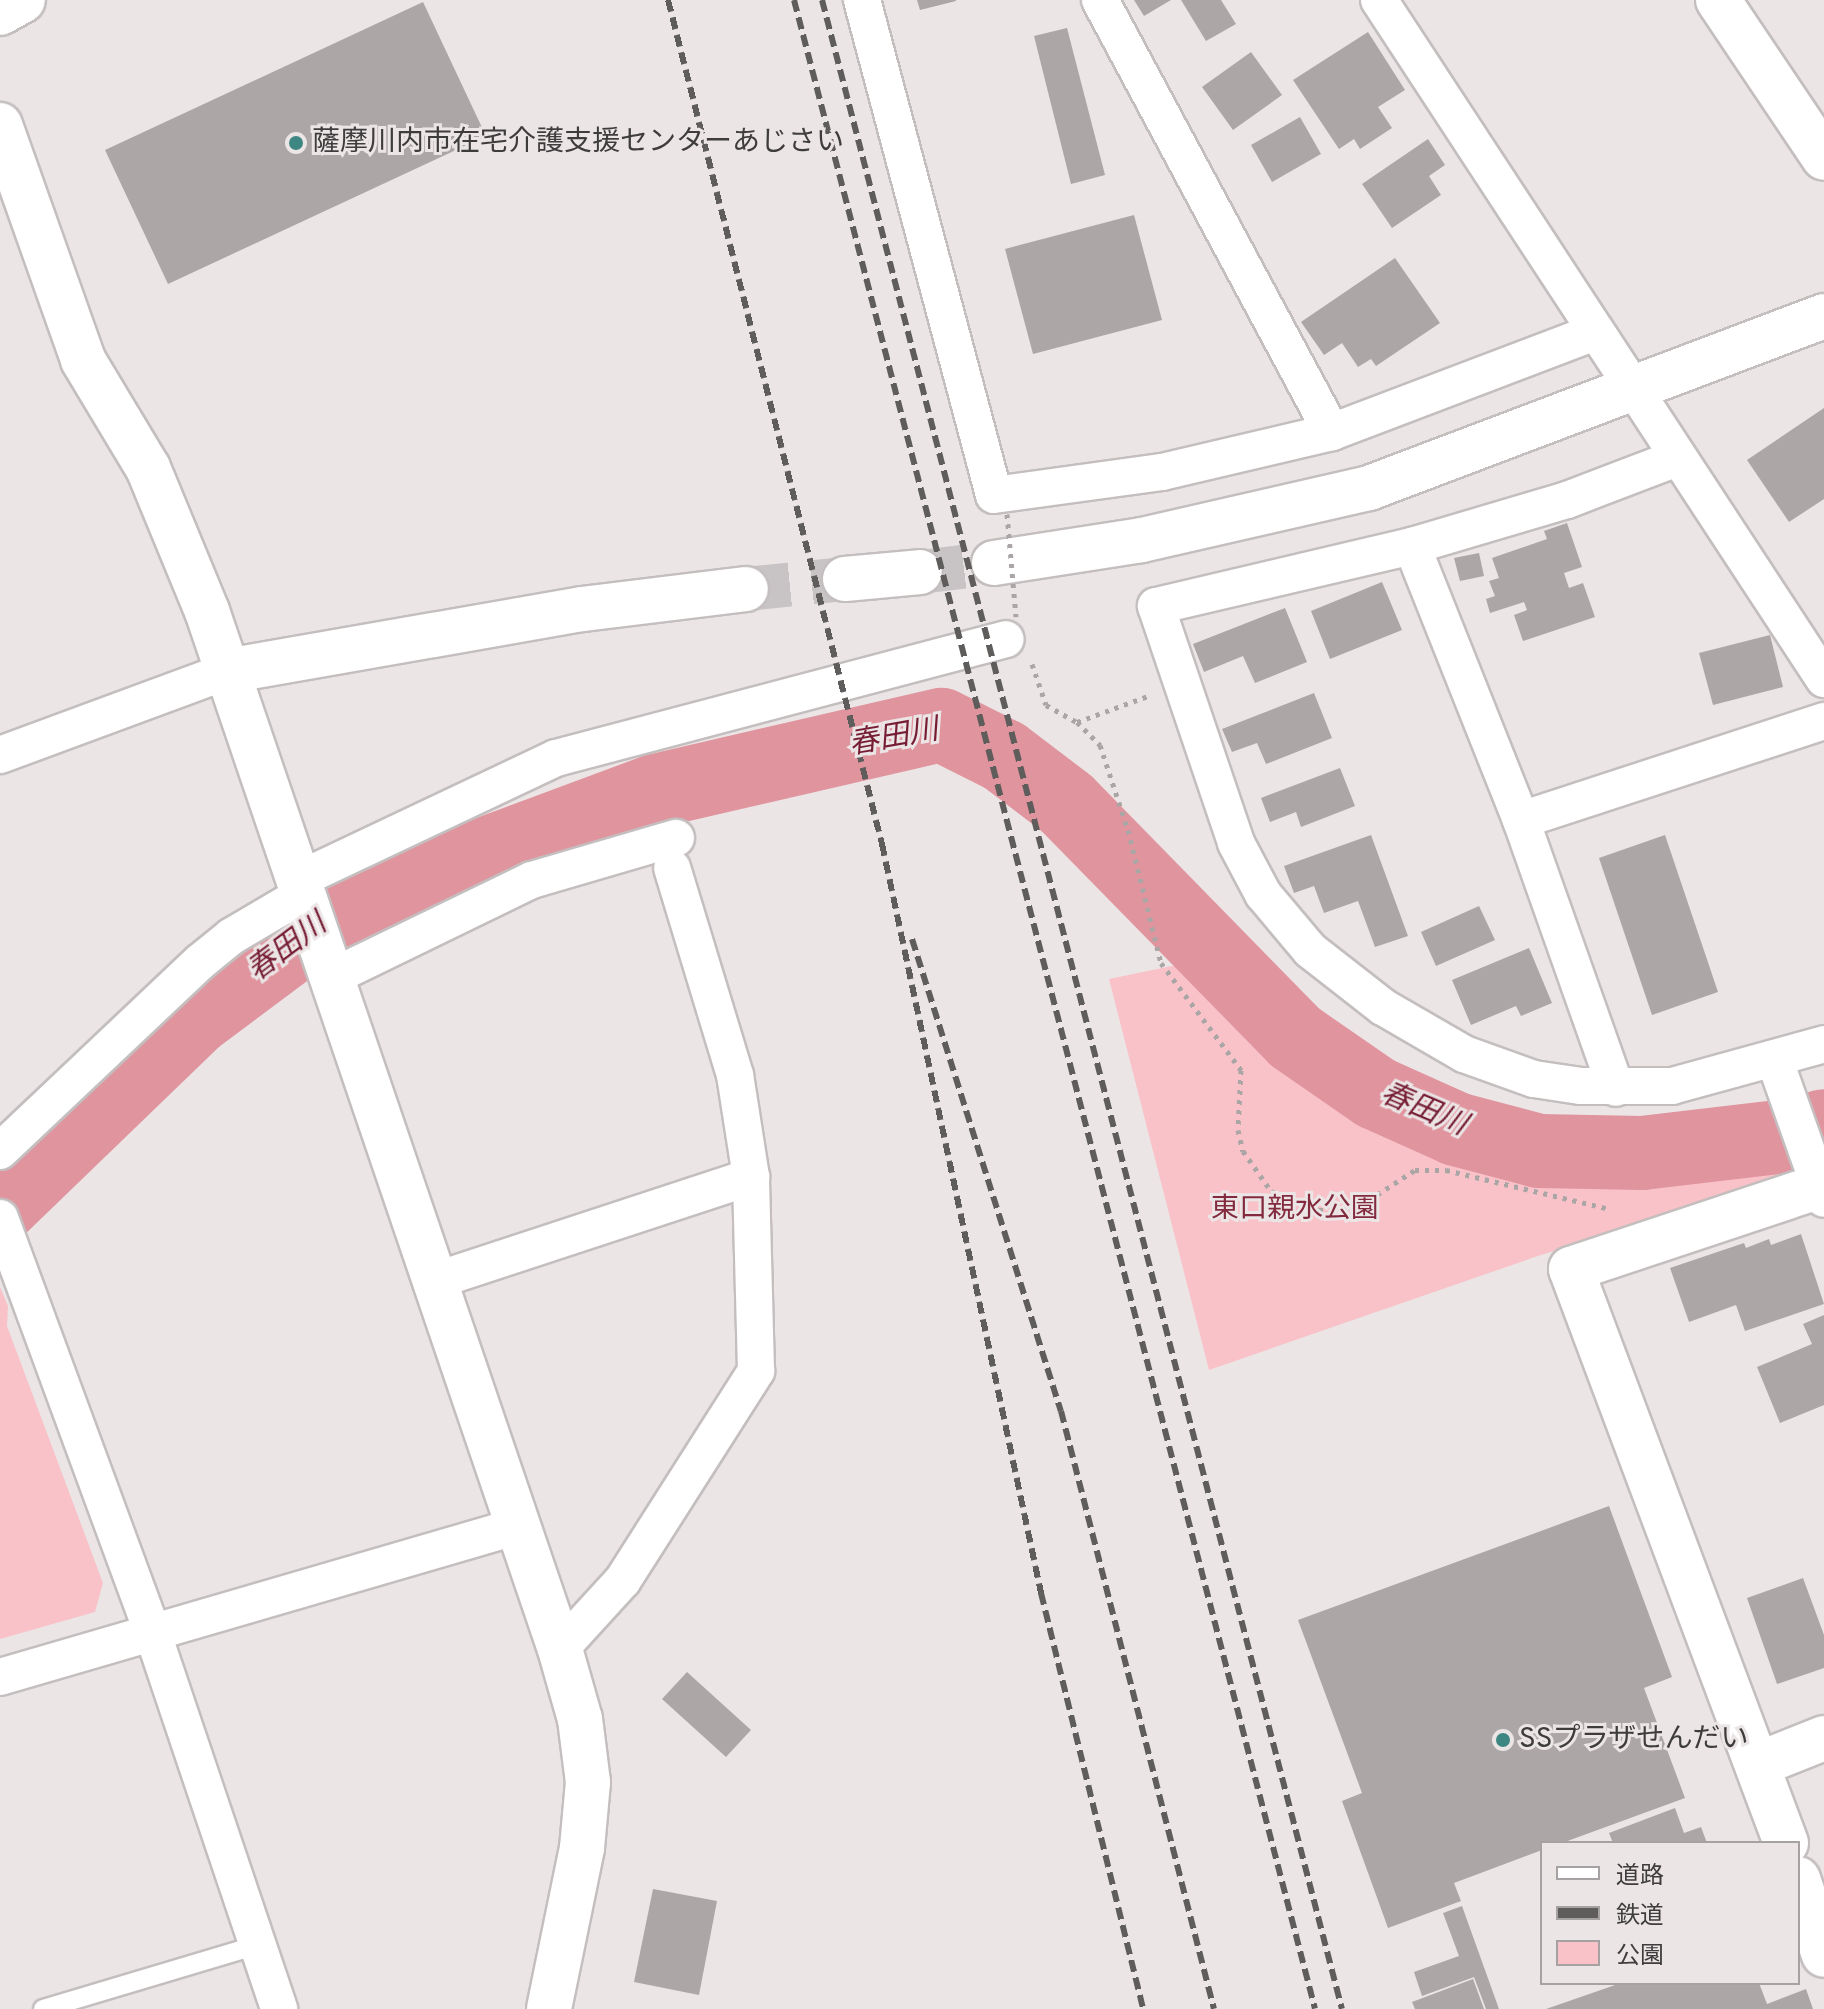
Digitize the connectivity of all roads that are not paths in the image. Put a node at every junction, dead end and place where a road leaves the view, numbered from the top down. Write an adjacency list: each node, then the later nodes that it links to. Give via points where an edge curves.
1 (23, 0): 6 (street)
2 (862, 0): 12 (street, via 994,495 1162,472)
3 (1100, 0): 12 (street)
4 (1379, 0): 10 (street)
5 (1729, 4): 8 (street)
6 (0, 13)
7 (0, 125): 20 (street, via 83,360 148,468)
8 (1824, 158)
9 (1824, 316): 11 (street)
10 (1593, 333): 11 (street); 12 (street)
11 (1632, 391): 13 (street); 15 (street, via 1369,488 1142,540)
12 (1332, 432)
13 (1677, 458): 14 (street, via 1567,500); 21 (street)
14 (1412, 546): 24 (street); 29 (street, via 1156,606 1236,843 1263,894 1310,950 1383,1007 1464,1054 1534,1079)
15 (994, 563)
16 (920, 572): 17 (street)
17 (845, 579)
18 (746, 589): 20 (street, via 583,609)
19 (1016, 635): 25 (street, via 556,758)
20 (227, 671): 23 (street); 25 (street)
21 (1824, 679)
22 (1824, 721): 24 (street)
23 (0, 755)
24 (1521, 820): 29 (street)
25 (305, 892): 26 (street); 30 (street, via 200,962)
26 (331, 969): 31 (street, via 532,880 674,853 735,1075); 34 (street)
27 (1824, 1044): 28 (street)
28 (1775, 1061): 29 (street, via 1672,1086); 32 (street)
29 (1616, 1088)
30 (0, 1151)
31 (751, 1177): 34 (street); 37 (street, via 756,1371 623,1580)
32 (1819, 1184): 40 (street, via 1571,1269)
33 (5, 1229): 36 (street)
34 (434, 1281): 35 (street)
35 (518, 1526): 36 (street); 37 (street)
36 (152, 1631): 38 (street); 43 (street)
37 (560, 1649): 47 (street, via 580,1719 588,1782 582,1848)
38 (0, 1677)
39 (1824, 1738): 40 (street)
40 (1759, 1764): 41 (street)
41 (1785, 1841)
42 (1800, 1885): 44 (street)
43 (258, 1945): 45 (lane); 46 (street)
44 (1824, 1955)
45 (43, 2009)
46 (279, 2009)
47 (549, 2009)

